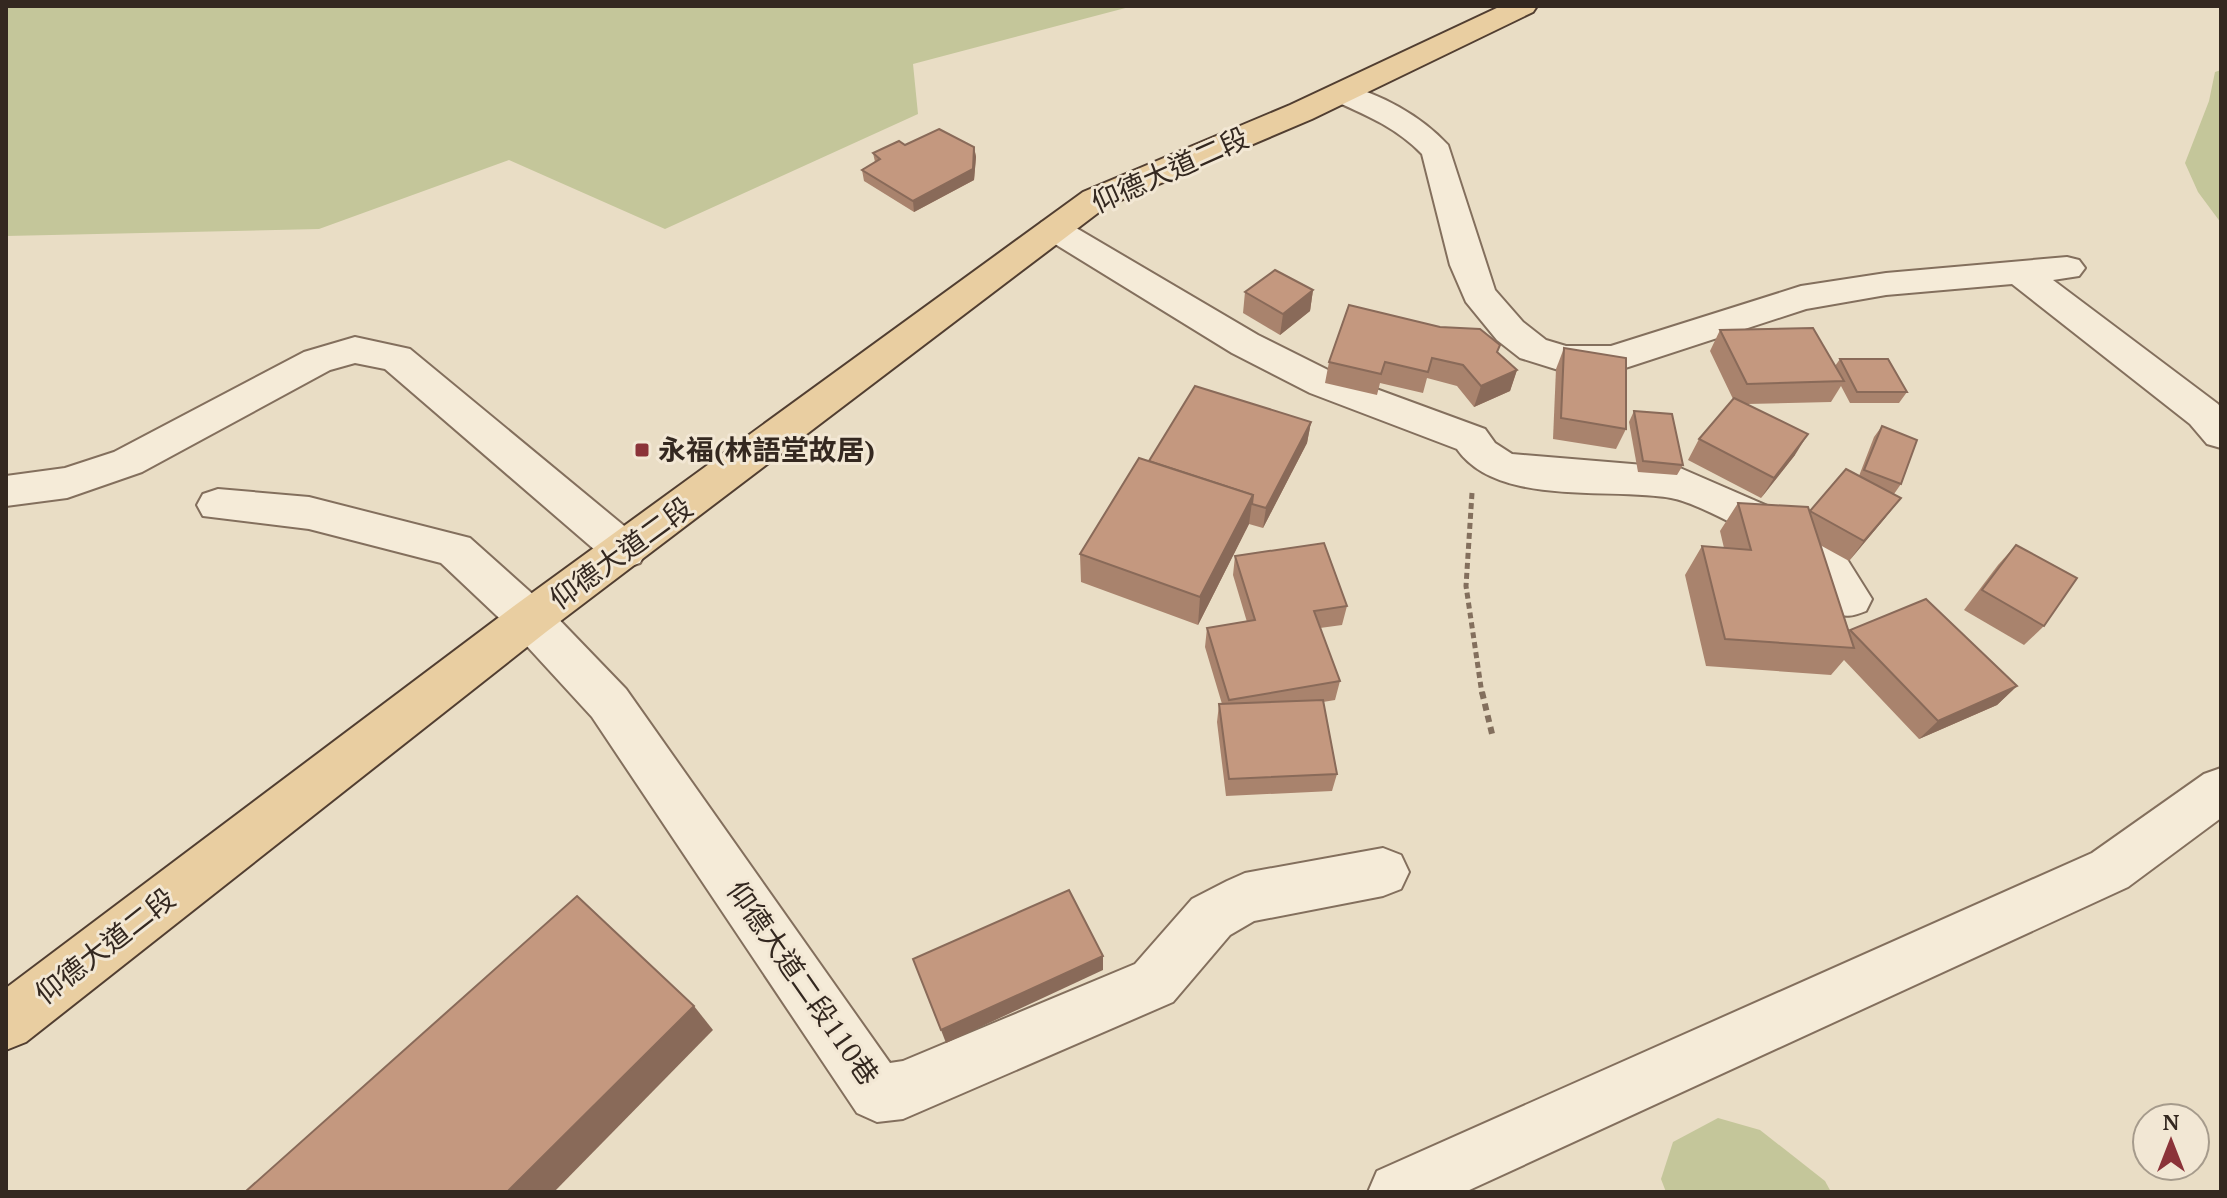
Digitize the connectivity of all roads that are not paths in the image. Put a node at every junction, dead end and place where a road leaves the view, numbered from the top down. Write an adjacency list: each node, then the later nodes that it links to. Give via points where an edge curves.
1 (1523, 6): 2 (main road, 仰德大道二段)
2 (1341, 93): 3 (main road, 仰德大道二段, via 1095,199); 5 (lane, via 1386,112 1437,152 1479,294 1533,349 1565,359 1613,359 1801,298)
3 (1054, 229): 9 (main road, 仰德大道二段); 10 (lane, via 1245,344 1324,384 1471,439 1503,467 1680,483 1803,540 1820,552)
4 (2067, 268): 5 (lane)
5 (2019, 272): 6 (lane, via 2204,414)
6 (2221, 434)
7 (6, 491): 9 (lane, via 67,483 128,462 317,361 355,350 397,358)
8 (218, 505): 11 (lane, via 309,513 455,550)
9 (625, 551): 11 (main road, 仰德大道二段)
10 (1850, 599)
11 (530, 619): 13 (lane, 仰德大道二段110巷, via 609,703 877,1093 903,1090 1154,983 1211,917 1245,898); 14 (main road, 仰德大道二段)
12 (2221, 790): 15 (lane, via 2110,870)
13 (1383, 872)
14 (6, 1022)
15 (1398, 1192)

